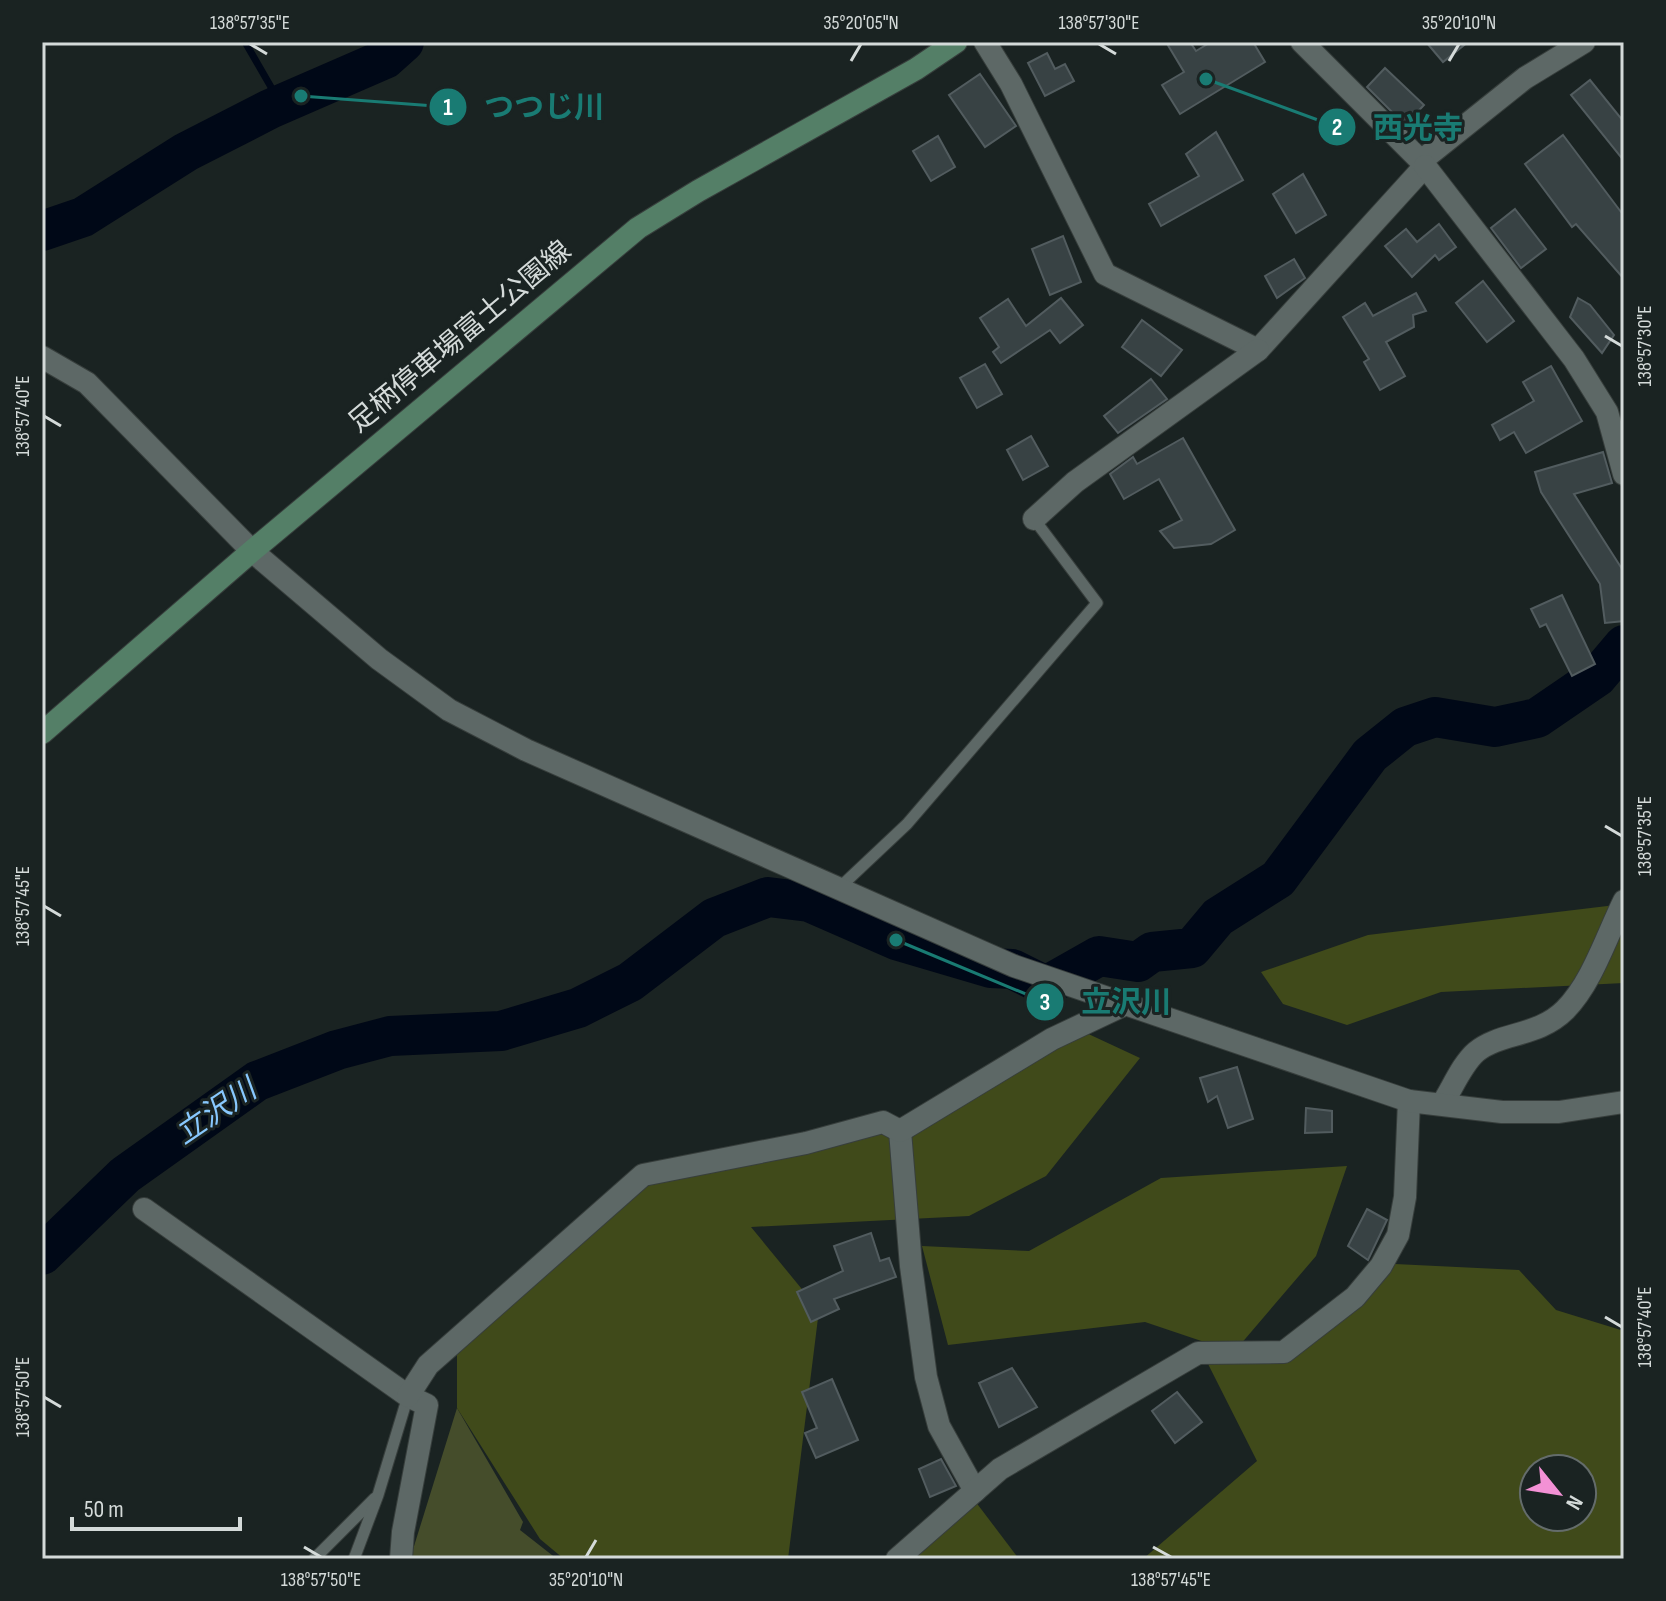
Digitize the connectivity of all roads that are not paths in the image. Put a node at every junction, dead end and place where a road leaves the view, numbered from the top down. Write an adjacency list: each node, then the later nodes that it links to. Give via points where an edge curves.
1 (956, 42): 10 (main road, 足柄停車場富士公園線, via 638,228)
2 (985, 42): 6 (street, via 1105,274)
3 (1302, 42): 5 (street)
4 (1584, 42): 5 (street, via 1525,78)
5 (1423, 164): 6 (street); 8 (street, via 1574,359 1607,412)
6 (1258, 350): 9 (street, via 1075,482)
7 (42, 357): 10 (street, via 87,383)
8 (1624, 474)
9 (1034, 519): 12 (lane, via 1097,603 907,824)
10 (252, 551): 11 (main road, 足柄停車場富士公園線); 12 (street, via 379,659 449,710 526,750)
11 (42, 733)
12 (838, 889): 14 (street, via 1014,966)
13 (1624, 901): 17 (street, via 1566,1009 1530,1031 1474,1053)
14 (1126, 1004): 15 (street); 18 (street, via 1052,1039)
15 (1409, 1101): 17 (street); 21 (street, via 1398,1235 1355,1297 1284,1352 1198,1353 1000,1469)
16 (1624, 1102): 17 (street, via 1531,1112)
17 (1442, 1104)
18 (900, 1131): 20 (street, via 883,1122 643,1175 428,1365); 21 (street, via 926,1377 939,1426)
19 (144, 1209): 20 (street)
20 (408, 1396): 22 (lane); 25 (street, via 427,1405)
21 (975, 1491): 26 (street)
22 (378, 1495): 23 (lane); 24 (lane)
23 (314, 1559)
24 (354, 1559)
25 (401, 1559)
26 (897, 1559)

